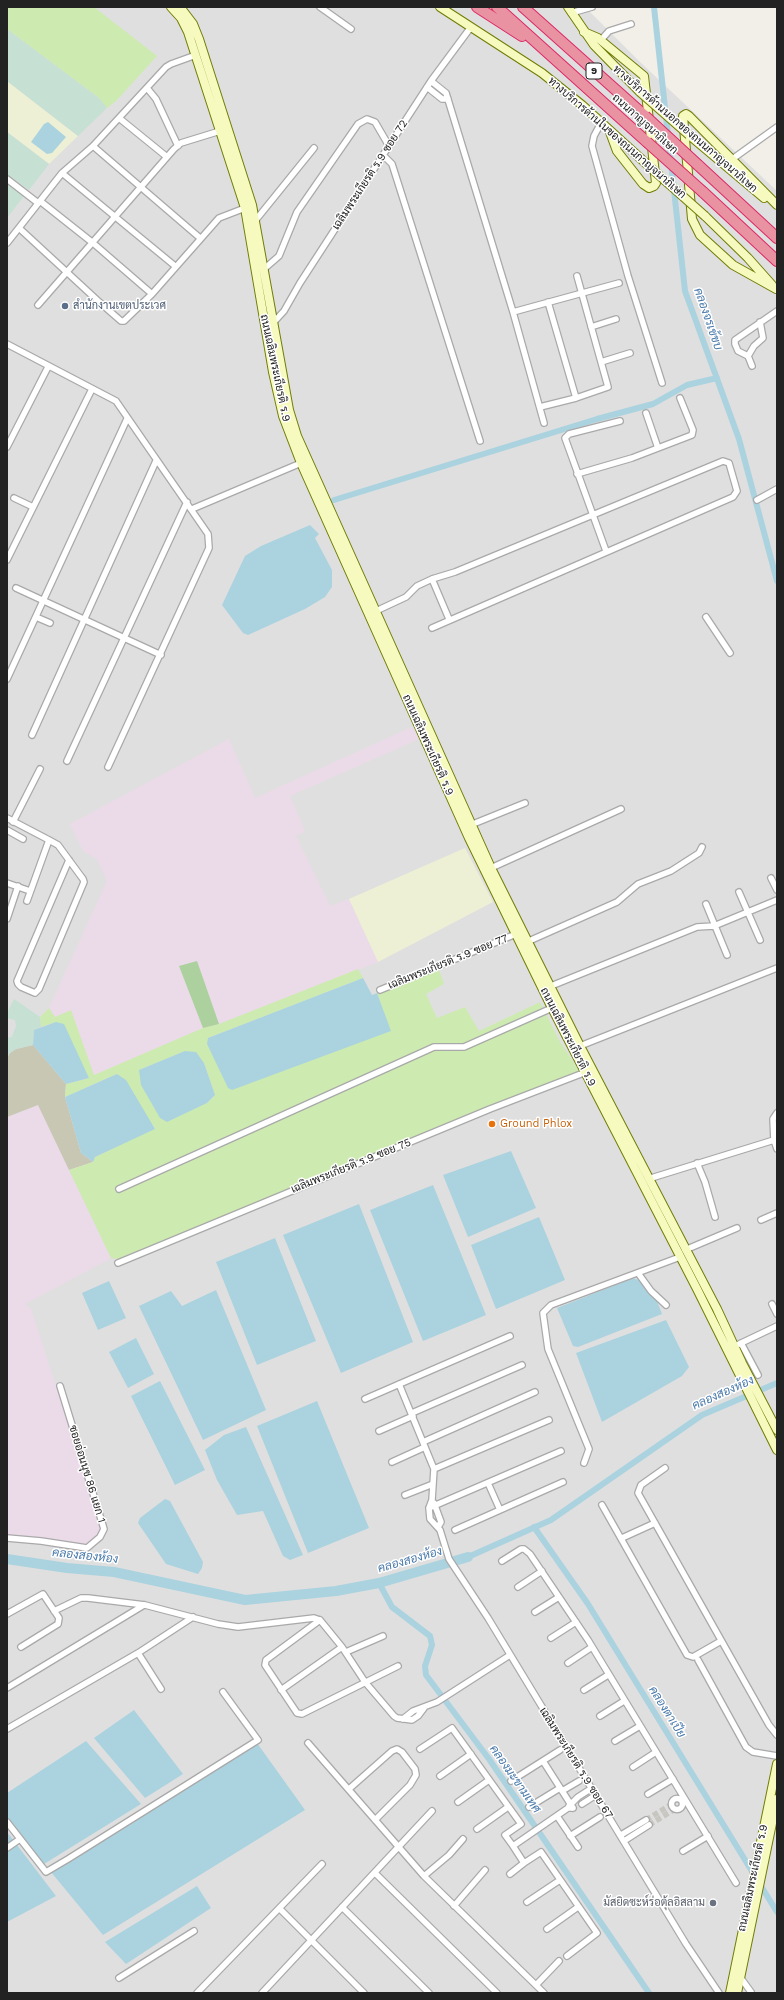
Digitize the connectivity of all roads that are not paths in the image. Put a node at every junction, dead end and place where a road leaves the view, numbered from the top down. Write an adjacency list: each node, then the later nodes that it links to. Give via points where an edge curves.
1 (171, 7): 18 (main road, ถนนเฉลิมพระเกียรติ ร.9, via 185,25)
2 (180, 7): 43 (main road, ถนนเฉลิมพระเกียรติ ร.9, via 193,24 199,39)
3 (320, 7): 14 (street)
4 (440, 7): 13 (main road, ทางบริการด้านในของถนนกาญจนาภิเษก)
5 (496, 7): 17 (highway, ถนนกาญจนาภิเษก / 9)
6 (523, 7): 12 (highway, ถนนกาญจนาภิเษก / 9)
7 (530, 7): 12 (highway)
8 (592, 7): 10 (street)
9 (478, 8): 17 (highway)
10 (569, 10): 15 (main road, ทางบริการด้านนอกของถนนกาญจนาภิเษก)
11 (631, 24): 16 (street, via 609,31)
12 (544, 26): 46 (highway, ถนนกาญจนาภิเษก / 9, bridge)
13 (471, 27): 19 (street, เฉลิมพระเกียรติ ร.9 ซอย 72); 24 (main road, ทางบริการด้านในของถนนกาญจนาภิเษก, via 542,73)
14 (351, 29)
15 (584, 32): 16 (main road); 41 (main road, ทางบริการด้านนอกของถนนกาญจนาภิเษก, bridge, via 640,92)
16 (601, 40): 27 (main road, via 644,76 656,183 654,186 649,188 643,184 617,151)
17 (549, 53): 49 (highway, ถนนกาญจนาภิเษก / 9, bridge)
18 (196, 55): 21 (street, via 171,64); 26 (main road, ถนนเฉลิมพระเกียรติ ร.9)
19 (431, 81): 20 (street, เฉลิมพระเกียรติ ร.9 ซอย 72); 22 (street, via 446,93)
20 (427, 87): 22 (street, via 442,99); 30 (street, เฉลิมพระเกียรติ ร.9 ซอย 72)
21 (147, 88): 23 (street); 29 (street, via 156,98)
22 (448, 99): 61 (street)
23 (120, 118): 28 (street); 33 (street)
24 (601, 123): 27 (main road, ทางบริการด้านในของถนนกาญจนาภิเษก); 72 (street, via 592,146 630,284)
25 (777, 127): 34 (street)
26 (220, 131): 29 (street); 40 (main road, ถนนเฉลิมพระเกียรติ ร.9)
27 (610, 132): 55 (main road, ทางบริการด้านในของถนนกาญจนาภิเษก, bridge, via 705,216)
28 (93, 146): 35 (street); 37 (street)
29 (178, 146): 33 (street)
30 (388, 146): 32 (street, เฉลิมพระเกียรติ ร.9 ซอย 72); 51 (street, via 375,122 367,119 358,124 297,212 279,256)
31 (314, 148): 43 (street)
32 (383, 155): 64 (street, เฉลิมพระเกียรติ ร.9 ซอย 72, via 284,311); 81 (street, via 392,164)
33 (167, 157): 37 (street)
34 (731, 160): 39 (main road); 55 (main road, via 689,116 683,116 692,219 700,235 733,265)
35 (62, 173): 38 (street); 42 (street)
36 (7, 179): 38 (street)
37 (142, 186): 42 (street); 45 (street)
38 (39, 202): 44 (street); 48 (street)
39 (777, 205)
40 (245, 208): 45 (street, via 219,218); 85 (main road, ถนนเฉลิมพระเกียรติ ร.9, via 273,372 283,416)
41 (777, 210)
42 (116, 216): 48 (street); 50 (street)
43 (255, 221): 51 (main road, ถนนเฉลิมพระเกียรติ ร.9)
44 (19, 228): 47 (street); 52 (street)
45 (200, 238): 50 (street)
46 (777, 238)
47 (7, 243)
48 (93, 243): 52 (street); 57 (street)
49 (777, 261)
50 (175, 266): 57 (street)
51 (264, 269): 64 (main road, ถนนเฉลิมพระเกียรติ ร.9)
52 (68, 272): 57 (street, via 122,322); 59 (street)
53 (576, 276): 56 (street)
54 (619, 283): 56 (street)
55 (776, 290)
56 (581, 293): 58 (street); 65 (street)
57 (152, 294)
58 (548, 302): 61 (street); 74 (street)
59 (38, 305)
60 (777, 311): 63 (street)
61 (513, 312): 76 (street)
62 (616, 319): 65 (street)
63 (760, 322): 68 (street, via 763,338); 68 (street, via 735,340 738,351)
64 (272, 324): 99 (main road, ถนนเฉลิมพระเกียรติ ร.9, via 289,410 297,436)
65 (591, 327): 69 (street)
66 (7, 344): 71 (street)
67 (630, 353): 69 (street)
68 (748, 356): 70 (street)
69 (601, 362): 74 (street, via 608,387)
70 (752, 366)
71 (48, 367): 73 (street); 82 (street)
72 (662, 383)
73 (92, 388): 78 (street, via 116,401); 91 (street)
74 (576, 398): 76 (street)
75 (680, 398): 83 (street, via 693,433)
76 (540, 407): 80 (street)
77 (646, 413): 83 (street)
78 (127, 419): 84 (street); 98 (street)
79 (620, 421): 86 (street, via 566,436 565,442)
80 (544, 423)
81 (480, 441)
82 (7, 447)
83 (658, 448): 86 (street)
84 (156, 461): 90 (street); 102 (street)
85 (301, 463): 92 (street); 138 (main road, ถนนเฉลิมพระเกียรติ ร.9, via 469,838)
86 (577, 474): 93 (street)
87 (777, 489): 89 (street)
88 (14, 498): 91 (street)
89 (757, 500)
90 (187, 502): 92 (street); 106 (street)
91 (33, 507): 95 (street)
92 (192, 509): 108 (street, via 208,534 209,548)
93 (594, 514): 94 (street); 94 (street, via 723,461 729,463 737,492 733,497); 96 (street)
94 (606, 551): 103 (street)
95 (7, 560)
96 (432, 579): 99 (street, via 417,586 406,597); 103 (street)
97 (16, 588): 98 (street)
98 (43, 601): 100 (street); 102 (street)
99 (376, 611): 118 (main road, ถนนเฉลิมพระเกียรติ ร.9)
100 (36, 617): 104 (street); 109 (street)
101 (706, 617): 107 (street)
102 (84, 620): 106 (street); 110 (street)
103 (449, 620): 105 (street)
104 (50, 623)
105 (432, 628)
106 (125, 638): 108 (street); 111 (street)
107 (730, 653)
108 (161, 655): 112 (street)
109 (7, 679)
110 (32, 735)
111 (67, 761)
112 (108, 767)
113 (40, 769): 117 (street)
114 (526, 803): 118 (street)
115 (621, 810): 124 (street)
116 (7, 818): 117 (street)
117 (13, 822): 121 (street)
118 (472, 824): 124 (main road, ถนนเฉลิมพระเกียรติ ร.9)
119 (7, 830): 120 (street)
120 (23, 839)
121 (49, 840): 123 (street, via 58,845); 129 (street)
122 (702, 847): 140 (street, via 699,853 671,871 638,884 617,902)
123 (69, 860): 123 (street, via 18,981 18,984 33,993 39,989 84,882)
124 (491, 868): 140 (main road, ถนนเฉลิมพระเกียรติ ร.9)
125 (772, 878): 128 (street)
126 (7, 882): 127 (street)
127 (18, 886): 129 (street); 134 (street)
128 (777, 890)
129 (30, 891): 132 (street)
130 (739, 892): 135 (street)
131 (777, 900): 135 (street)
132 (27, 901)
133 (706, 904): 137 (street)
134 (9, 907): 136 (street)
135 (747, 912): 137 (street); 139 (street)
136 (7, 919)
137 (714, 926): 141 (street); 143 (street, via 697,927)
138 (516, 934): 144 (street, เฉลิมพระเกียรติ ร.9 ซอย 77); 145 (main road, ถนนเฉลิมพระเกียรติ ร.9)
139 (760, 940)
140 (529, 942): 143 (main road, ถนนเฉลิมพระเกียรติ ร.9)
141 (728, 955)
142 (777, 968): 146 (street)
143 (551, 986): 146 (main road, ถนนเฉลิมพระเกียรติ ร.9)
144 (380, 990)
145 (552, 1008): 147 (main road, ถนนเฉลิมพระเกียรติ ร.9); 153 (street, via 464,1047 434,1047)
146 (580, 1046): 152 (main road, ถนนเฉลิมพระเกียรติ ร.9)
147 (586, 1072): 158 (main road, ถนนเฉลิมพระเกียรติ ร.9); 159 (street, เฉลิมพระเกียรติ ร.9 ซอย 75, via 490,1109)
148 (777, 1112): 149 (street, via 773,1119)
149 (774, 1140): 150 (street); 151 (street)
150 (777, 1149)
151 (697, 1163): 152 (street); 155 (street)
152 (648, 1179): 158 (main road, ถนนเฉลิมพระเกียรติ ร.9)
153 (118, 1189)
154 (777, 1212): 156 (street)
155 (715, 1217)
156 (761, 1220)
157 (737, 1228): 158 (street)
158 (683, 1253): 160 (street); 166 (main road, ถนนเฉลิมพระเกียรติ ร.9); 168 (main road, ถนนเฉลิมพระเกียรติ ร.9)
159 (118, 1264)
160 (638, 1273): 162 (street, via 651,1291); 182 (street, via 551,1306 542,1316 548,1349 589,1449)
161 (772, 1304): 163 (street)
162 (666, 1305)
163 (777, 1314)
164 (777, 1326): 166 (street)
165 (510, 1336): 170 (street)
166 (738, 1345): 168 (main road, ถนนเฉลิมพระเกียรติ ร.9); 169 (street)
167 (522, 1365): 174 (street)
168 (739, 1365): 176 (main road, ถนนเฉลิมพระเกียรติ ร.9)
169 (758, 1375)
170 (399, 1384): 173 (street); 174 (street)
171 (60, 1386): 197 (street, ซอยอ่อนนุช 86 แยก 1, via 104,1529 100,1537 87,1548 41,1540)
172 (535, 1392): 178 (street)
173 (365, 1399)
174 (412, 1414): 177 (street); 178 (street)
175 (549, 1420): 184 (street)
176 (772, 1427): 179 (main road, ถนนเฉลิมพระเกียรติ ร.9)
177 (379, 1431)
178 (424, 1445): 181 (street); 184 (street)
179 (777, 1450)
180 (561, 1452): 186 (street)
181 (392, 1462)
182 (584, 1463)
183 (665, 1468): 194 (street, via 639,1488 638,1494)
184 (434, 1469): 187 (street)
185 (563, 1482): 193 (street)
186 (488, 1483): 190 (street); 193 (street)
187 (432, 1484): 188 (street); 189 (street)
188 (405, 1495)
189 (432, 1500): 190 (street); 192 (street)
190 (436, 1505): 192 (street); 195 (street, via 441,1522)
191 (602, 1505): 198 (street)
192 (429, 1508): 195 (street, via 430,1519)
193 (500, 1510): 196 (street)
194 (655, 1523): 198 (street); 212 (street)
195 (439, 1528): 217 (street, เฉลิมพระเกียรติ ร.9 ซอย 67, via 449,1559)
196 (455, 1530)
197 (7, 1538)
198 (622, 1538): 212 (street, via 686,1655 693,1657)
199 (502, 1561): 200 (street, via 524,1548)
200 (542, 1571): 201 (street); 202 (street)
201 (518, 1587)
202 (559, 1597): 205 (street); 209 (street)
203 (145, 1605): 204 (street, via 81,1598); 207 (street); 223 (street)
204 (54, 1611): 206 (street, via 43,1594); 213 (street, via 59,1618 58,1624)
205 (535, 1612)
206 (7, 1614)
207 (193, 1617): 208 (street, via 238,1627 314,1618); 216 (street)
208 (320, 1620): 215 (street); 225 (street, via 266,1660 265,1665)
209 (576, 1622): 211 (street); 214 (street)
210 (383, 1636): 215 (street)
211 (551, 1638)
212 (721, 1641): 232 (street)
213 (21, 1647)
214 (592, 1647): 219 (street); 221 (street)
215 (344, 1650): 222 (street); 225 (street)
216 (138, 1653): 224 (street); 231 (street)
217 (510, 1655): 222 (street, via 438,1702 413,1711 402,1719 390,1712); 248 (street, เฉลิมพระเกียรติ ร.9 ซอย 67)
218 (698, 1660): 239 (street, via 746,1747 754,1752)
219 (568, 1663)
220 (398, 1666): 222 (street)
221 (608, 1675): 226 (street); 228 (street)
222 (365, 1682): 225 (street, via 302,1714 297,1713)
223 (7, 1688)
224 (161, 1689)
225 (281, 1690)
226 (584, 1690)
227 (223, 1692): 271 (street, via 258,1740 46,1872)
228 (624, 1701): 229 (street); 230 (street)
229 (600, 1716)
230 (640, 1726): 233 (street); 237 (street)
231 (7, 1729)
232 (777, 1735)
233 (615, 1741)
234 (308, 1743): 249 (street)
235 (420, 1748): 238 (street, via 452,1728)
236 (560, 1750): 240 (street)
237 (656, 1752): 242 (street); 244 (street)
238 (471, 1754): 243 (street); 245 (street)
239 (777, 1756)
240 (543, 1761): 246 (street); 250 (street)
241 (777, 1764): 277 (main road, ถนนเฉลิมพระเกียรติ ร.9)
242 (634, 1767)
243 (440, 1776)
244 (673, 1779): 251 (street); 269 (street)
245 (489, 1780): 254 (street); 257 (street)
246 (511, 1781)
247 (579, 1781): 250 (street)
248 (592, 1788): 252 (street, เฉลิมพระเกียรติ ร.9 ซอย 67); 256 (street)
249 (349, 1789): 263 (street); 263 (street, via 392,1751 397,1749 402,1752 415,1769 416,1775)
250 (561, 1789): 256 (street); 258 (street)
251 (648, 1794)
252 (596, 1795): 255 (street); 270 (street, เฉลิมพระเกียรติ ร.9 ซอย 67)
253 (777, 1799): 262 (main road, ถนนเฉลิมพระเกียรติ ร.9)
254 (458, 1802)
255 (582, 1804)
256 (570, 1806): 260 (street)
257 (508, 1807): 267 (street); 273 (street, via 520,1824 505,1835)
258 (529, 1807)
259 (432, 1811): 276 (street)
260 (557, 1816): 268 (street); 273 (street)
261 (600, 1817): 268 (street)
262 (773, 1818): 266 (street); 277 (main road, ถนนเฉลิมพระเกียรติ ร.9)
263 (375, 1820): 276 (street)
264 (7, 1822): 271 (street)
265 (647, 1822): 270 (street)
266 (777, 1828)
267 (477, 1829)
268 (570, 1836): 274 (street)
269 (708, 1836): 278 (street); 286 (street)
270 (623, 1838): 308 (street, เฉลิมพระเกียรติ ร.9 ซอย 67)
271 (20, 1839): 275 (street)
272 (463, 1839): 284 (street)
273 (512, 1846): 279 (street)
274 (578, 1847)
275 (7, 1848)
276 (399, 1848): 282 (street); 284 (street)
277 (763, 1849): 288 (main road, ถนนเฉลิมพระเกียรติ ร.9)
278 (683, 1851)
279 (524, 1863): 283 (street); 285 (street, via 540,1852)
280 (322, 1864): 292 (street)
281 (485, 1870): 289 (street)
282 (375, 1873): 290 (street); 306 (street)
283 (510, 1874)
284 (424, 1876): 289 (street)
285 (560, 1880): 287 (street); 291 (street)
286 (736, 1883)
287 (527, 1902)
288 (752, 1905): 298 (main road, ถนนเฉลิมพระเกียรติ ร.9); 309 (main road, ถนนเฉลิมพระเกียรติ ร.9)
289 (454, 1906): 300 (street)
290 (342, 1907): 295 (street); 305 (street)
291 (578, 1907): 293 (street); 296 (street, via 597,1933)
292 (280, 1909): 295 (street); 302 (street)
293 (547, 1929)
294 (194, 1931): 299 (street)
295 (311, 1941): 303 (street); 304 (street)
296 (567, 1956)
297 (559, 1961): 300 (street)
298 (740, 1977): 301 (street); 310 (main road, ถนนเฉลิมพระเกียรติ ร.9)
299 (119, 1978)
300 (536, 1985): 307 (street)
301 (751, 1992)
302 (197, 1993)
303 (262, 1993)
304 (364, 1993)
305 (429, 1993)
306 (497, 1993)
307 (544, 1993)
308 (718, 1993)
309 (730, 1993)
310 (737, 1993)

